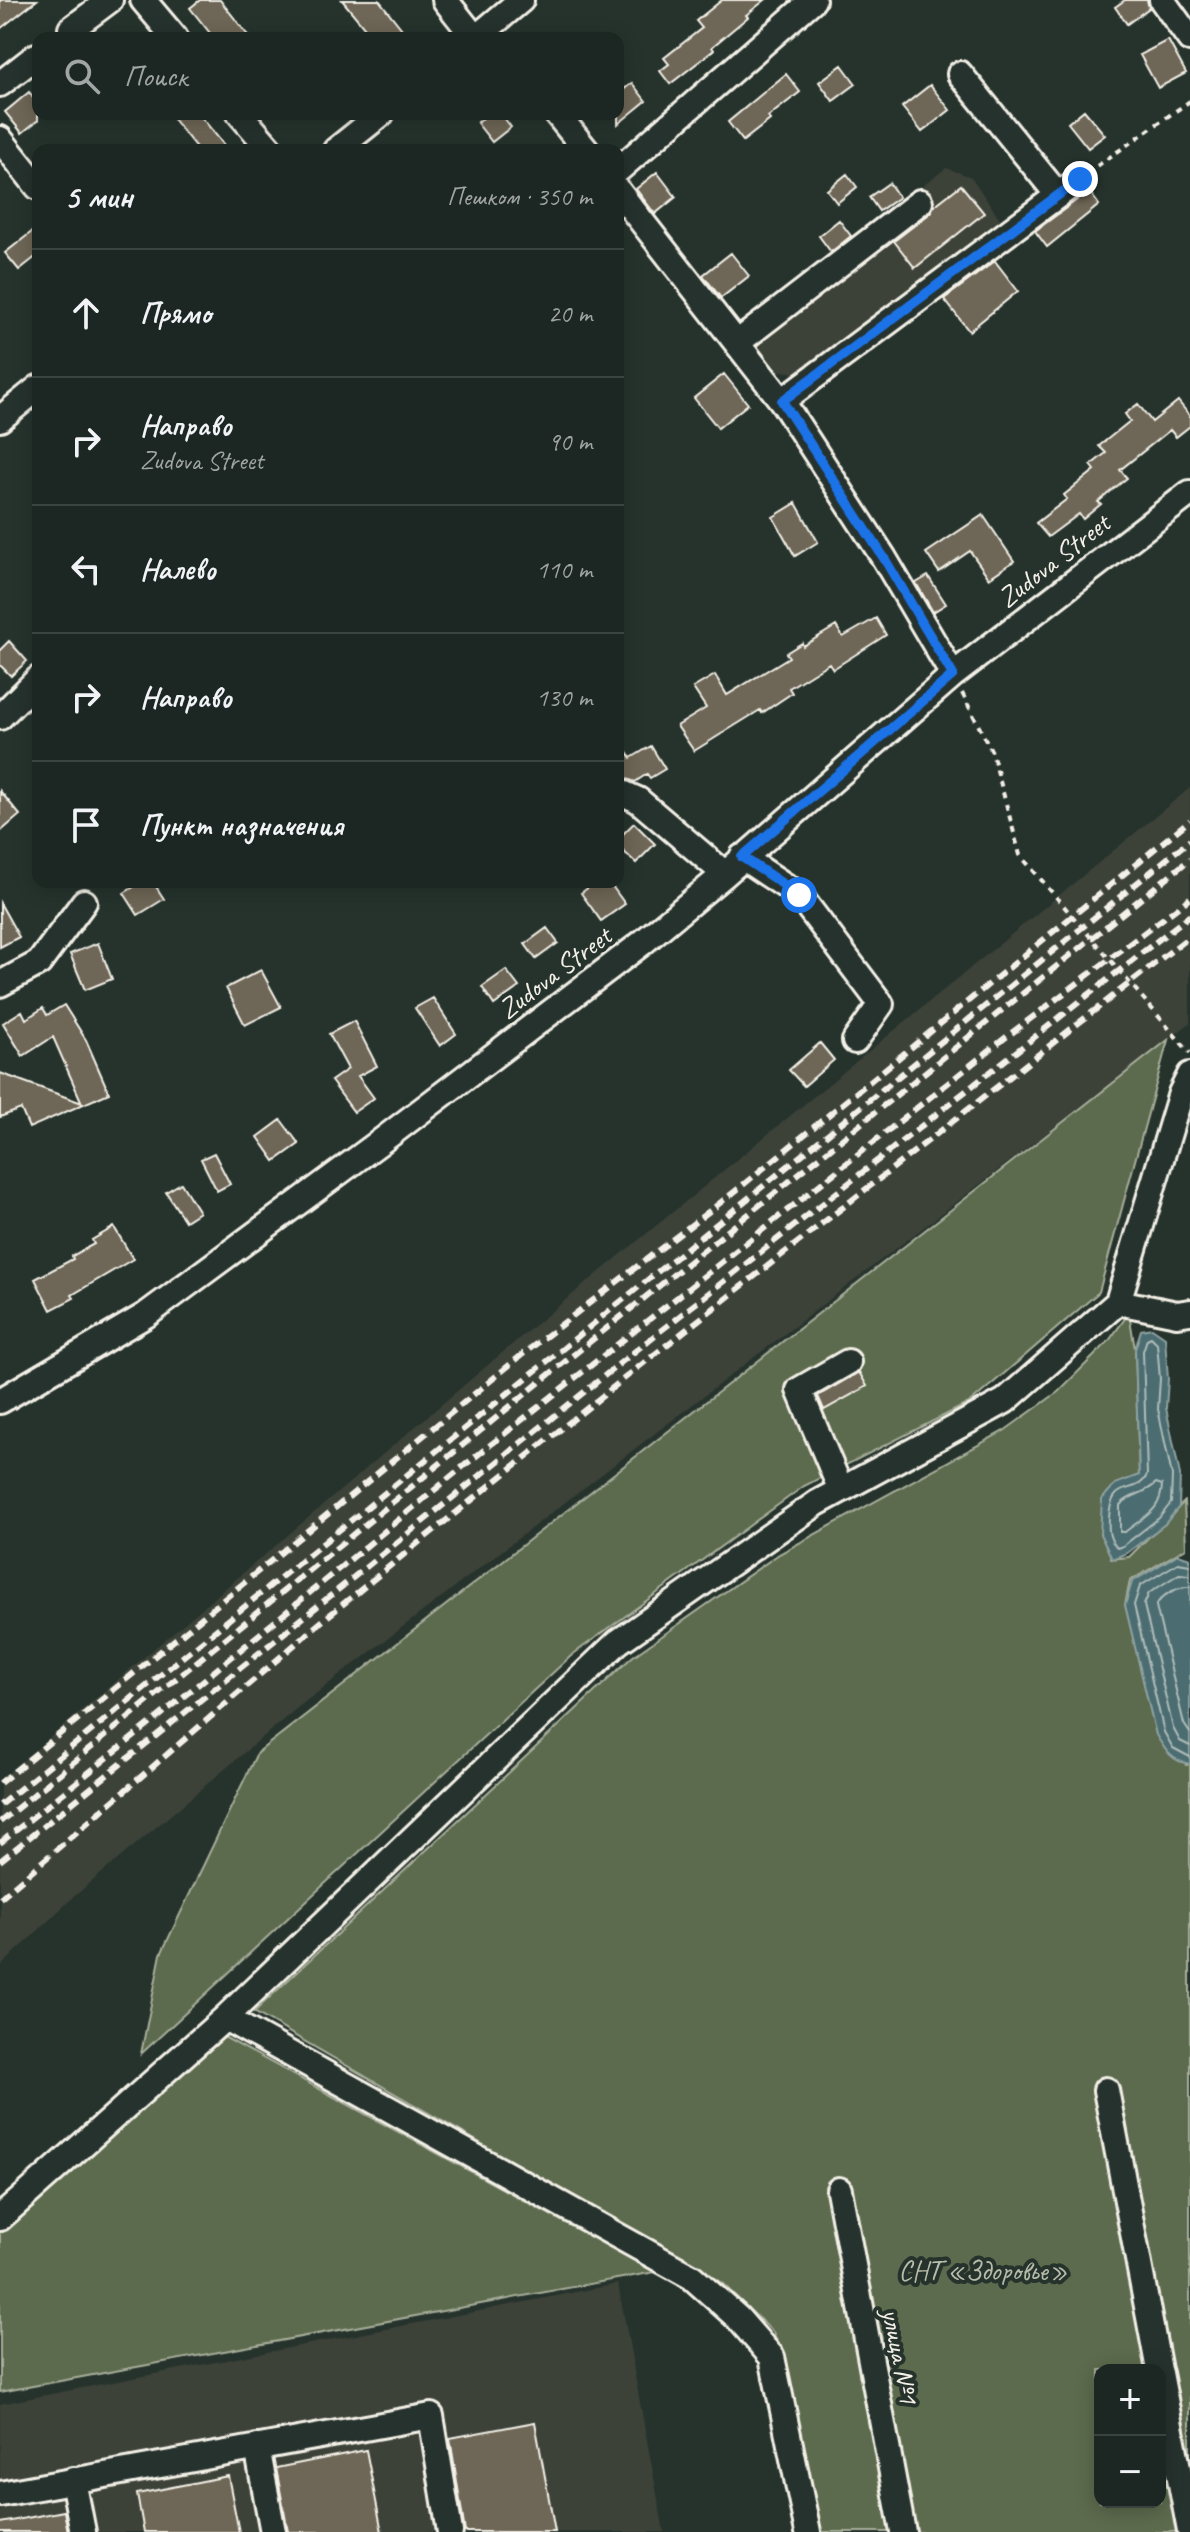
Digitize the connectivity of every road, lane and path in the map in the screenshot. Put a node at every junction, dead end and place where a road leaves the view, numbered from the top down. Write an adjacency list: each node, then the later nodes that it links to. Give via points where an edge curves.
1 (110, 0): 7 (street)
2 (143, 0): 8 (street)
3 (445, 0): 9 (street)
4 (521, 0): 10 (street)
5 (813, 0): 23 (street)
6 (1162, 0): 11 (street)
7 (71, 29)
8 (170, 32)
9 (479, 32)
10 (487, 32)
11 (1190, 39)
12 (32, 59): 14 (street)
13 (960, 74): 26 (street)
14 (0, 84)
15 (1190, 101): 25 (path)
16 (245, 120): 20 (street)
17 (374, 120): 21 (street)
18 (562, 120): 22 (street)
19 (0, 139): 24 (street)
20 (266, 144)
21 (344, 144)
22 (581, 144)
23 (624, 165)
24 (32, 179)
25 (1080, 179): 26 (street)
26 (1058, 195): 31 (street)
27 (624, 199): 29 (street)
28 (920, 202): 29 (street)
29 (737, 343): 31 (street)
30 (32, 393): 32 (street)
31 (782, 401): 34 (street)
32 (0, 419)
33 (1190, 493): 34 (street, Zudova Street)
34 (953, 675): 38 (street, Zudova Street); 43 (path, via 992,752 1020,855)
35 (32, 685): 36 (street)
36 (0, 717)
37 (624, 794): 39 (street)
38 (742, 857): 39 (street, Zudova Street); 42 (street, via 799,895 881,1004)
39 (725, 874): 48 (street, Zudova Street, via 642,943 146,1315)
40 (84, 902): 41 (street, via 39,963)
41 (0, 984)
42 (855, 1041)
43 (1190, 1053)
44 (1190, 1075): 45 (street)
45 (1118, 1302): 46 (street); 49 (street, via 1005,1401)
46 (1186, 1318)
47 (848, 1362): 49 (street, via 799,1390)
48 (0, 1401)
49 (841, 1490): 50 (street, via 618,1642)
50 (225, 2018): 53 (street); 63 (street, via 692,2277 715,2297 772,2357)
51 (1106, 2090): 54 (street)
52 (839, 2190): 64 (street, улица №1)
53 (0, 2218)
54 (1158, 2364)
55 (1166, 2404): 59 (street)
56 (257, 2447): 57 (street); 61 (street); 62 (street, via 431,2416)
57 (73, 2480): 58 (street); 60 (street)
58 (0, 2494)
59 (1190, 2531)
60 (83, 2532)
61 (273, 2532)
62 (450, 2532)
63 (808, 2532)
64 (903, 2532)

